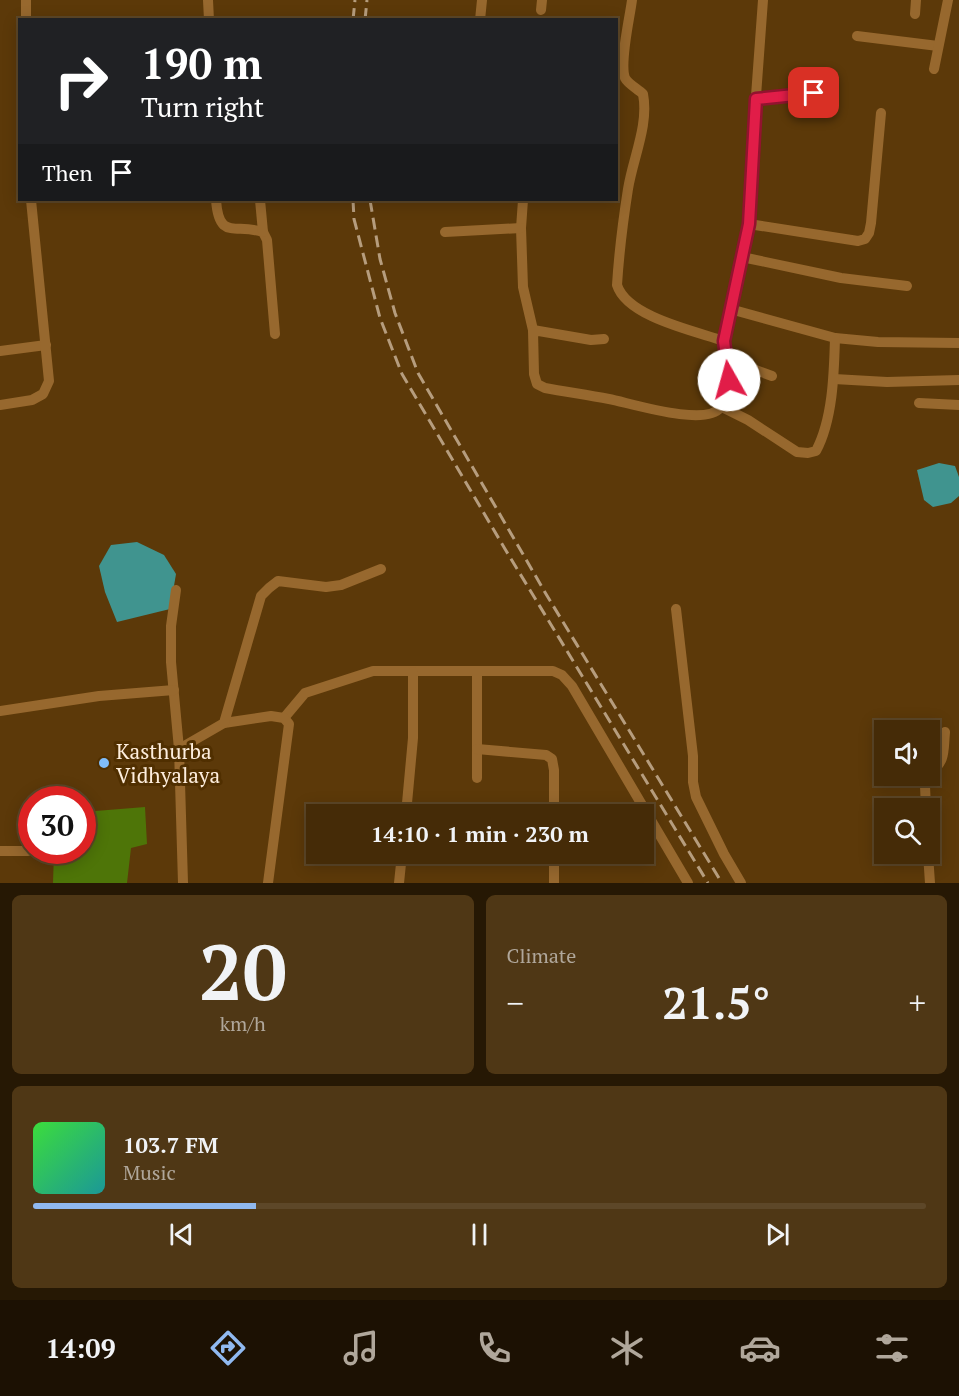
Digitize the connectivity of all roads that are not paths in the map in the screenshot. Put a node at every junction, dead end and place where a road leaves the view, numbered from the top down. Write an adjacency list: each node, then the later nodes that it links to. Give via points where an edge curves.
1 (26, 0): 9 (street)
2 (208, 0): 10 (street)
3 (482, 0): 11 (street)
4 (632, 0): 15 (street)
5 (763, 0): 17 (street)
6 (916, 0): 8 (street)
7 (948, 0): 13 (street)
8 (915, 14)
9 (26, 18)
10 (209, 18)
11 (480, 18)
12 (857, 36): 13 (street)
13 (938, 46): 14 (street)
14 (934, 69)
15 (621, 82): 19 (street, via 643,94 645,104 642,128)
16 (814, 93): 17 (street)
17 (756, 99): 24 (street)
18 (881, 113): 24 (street, via 869,233 865,239)
19 (622, 188): 35 (street, via 619,294 659,319)
20 (31, 201): 37 (street)
21 (216, 201): 26 (street, via 217,216 224,226)
22 (260, 201): 26 (street)
23 (523, 201): 25 (street)
24 (749, 224): 28 (street)
25 (521, 228): 27 (street); 31 (street, via 523,287)
26 (263, 232): 32 (street, via 267,240)
27 (445, 232)
28 (742, 257): 29 (street, via 841,278); 30 (street)
29 (907, 286)
30 (730, 309): 33 (street); 35 (street)
31 (533, 330): 34 (street); 46 (street, via 534,374 537,384 545,388 611,399 657,412 705,415)
32 (275, 333)
33 (835, 338): 36 (street); 41 (street)
34 (604, 339)
35 (724, 341): 39 (street)
36 (959, 343)
37 (46, 345): 38 (street); 44 (street, via 49,381 43,394 32,400)
38 (0, 351)
39 (726, 359): 40 (street); 46 (street, via 729,380)
40 (772, 376)
41 (834, 379): 42 (street); 46 (street, via 822,440 816,451 797,452)
42 (959, 380)
43 (919, 403): 45 (street)
44 (0, 405)
45 (959, 405)
46 (722, 407)
47 (381, 569): 55 (street, via 341,585 278,581 269,588 261,597)
48 (176, 590): 52 (street, via 171,626)
49 (676, 609): 73 (street, via 693,782 701,807)
50 (413, 672): 51 (street); 54 (street, via 373,671 305,693); 61 (street, via 413,738)
51 (477, 672): 58 (street); 72 (street, via 553,671 562,675)
52 (174, 690): 53 (street, via 99,696); 57 (street)
53 (0, 711)
54 (284, 718): 55 (street, via 271,716); 69 (street, via 289,724 288,742)
55 (224, 723): 57 (street)
56 (945, 732): 59 (street)
57 (179, 749): 68 (street)
58 (477, 749): 60 (street); 62 (street, via 546,755 552,759)
59 (940, 766)
60 (477, 778)
61 (407, 804)
62 (554, 804)
63 (0, 851): 64 (street)
64 (18, 851)
65 (401, 864): 70 (street)
66 (554, 864): 71 (street)
67 (929, 864): 74 (street)
68 (183, 883)
69 (268, 883)
70 (399, 883)
71 (554, 883)
72 (688, 883)
73 (741, 883)
74 (930, 883)

